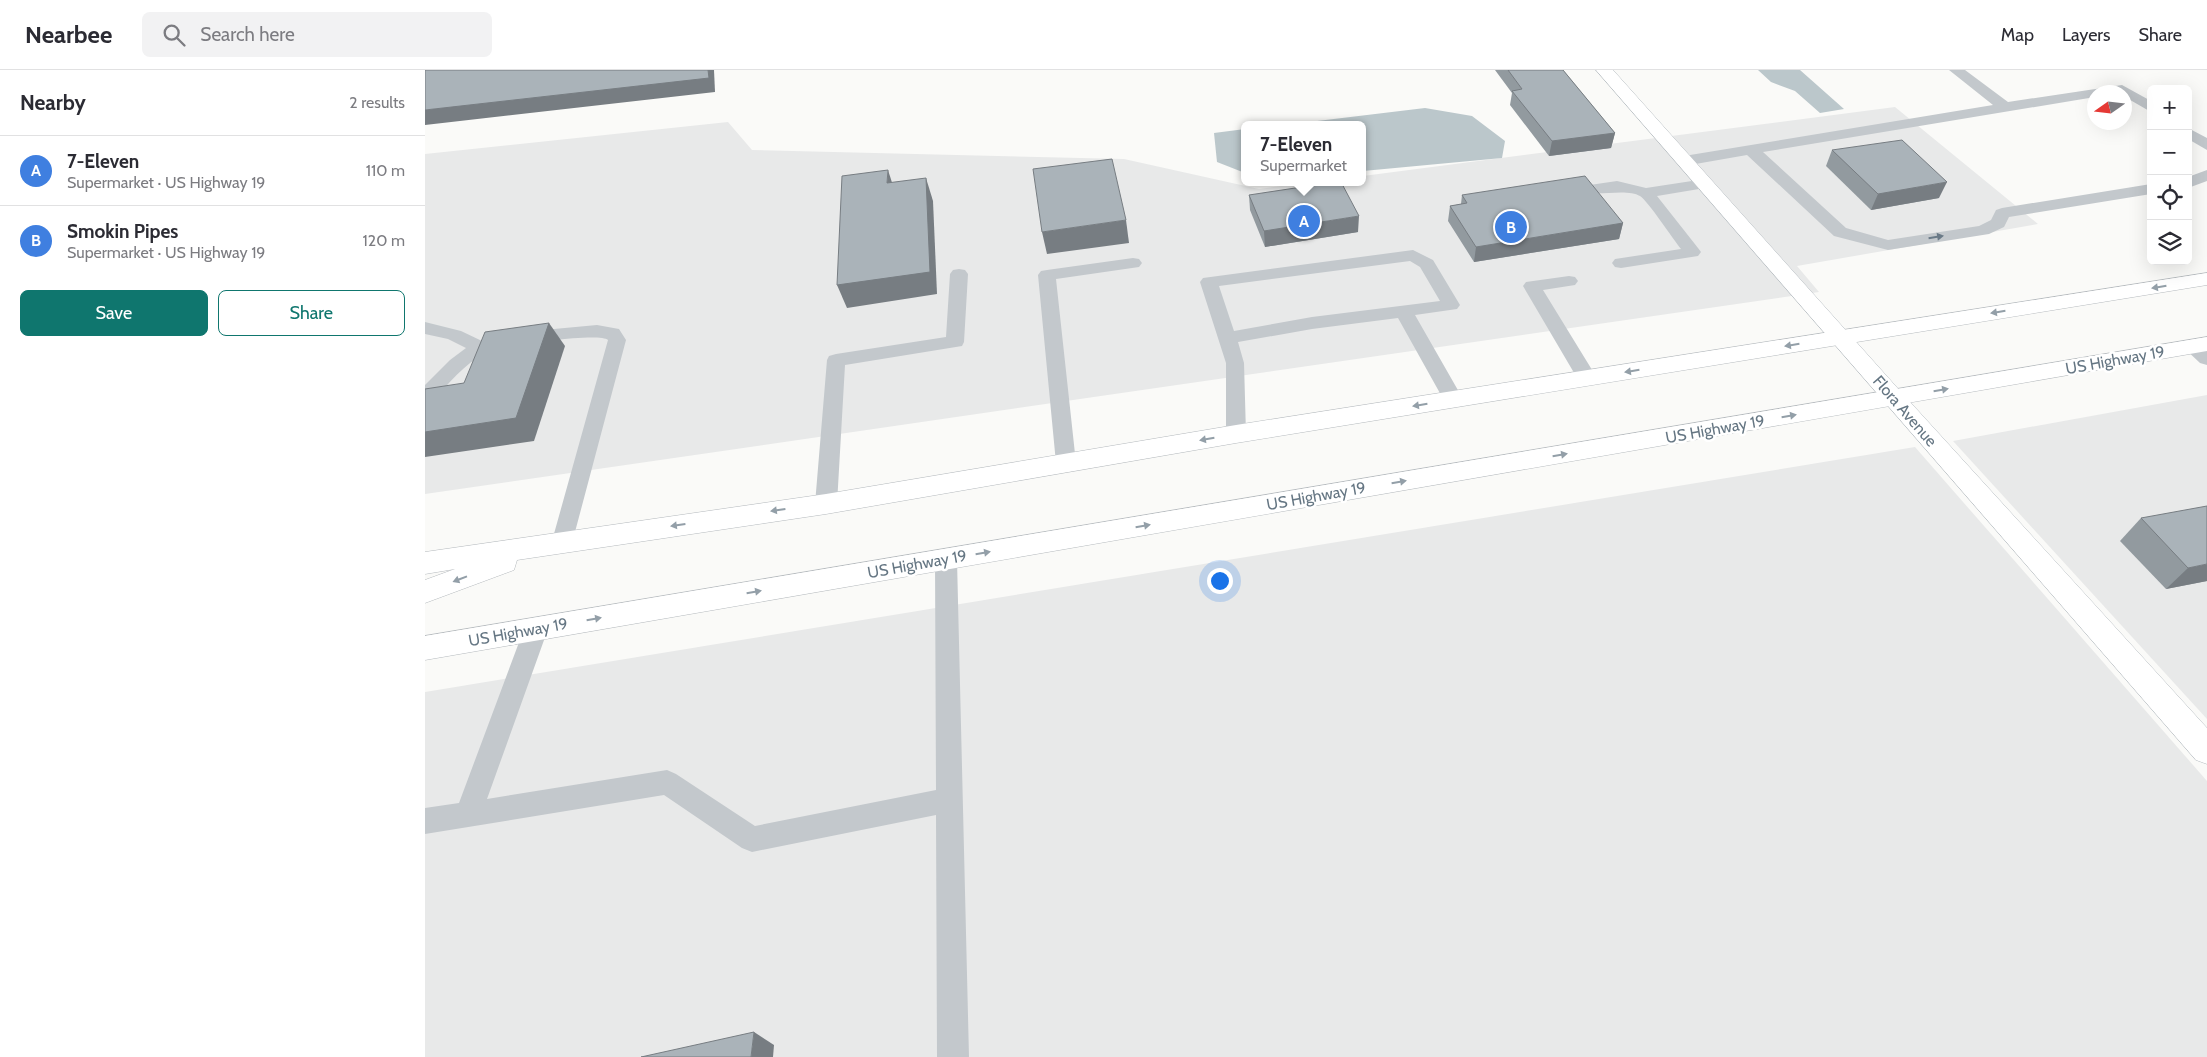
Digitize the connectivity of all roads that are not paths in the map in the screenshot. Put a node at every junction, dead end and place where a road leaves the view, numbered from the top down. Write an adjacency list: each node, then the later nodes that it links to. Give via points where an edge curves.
1 (1604, 70): 10 (main road, Flora Avenue)
2 (1956, 70): 6 (lane)
3 (2087, 94): 6 (lane)
4 (2132, 96): 5 (lane)
5 (2147, 105)
6 (2005, 106): 9 (lane)
7 (2192, 135): 8 (lane)
8 (2207, 145)
9 (1750, 149): 10 (lane); 15 (lane, one-way to 15, via 1840,232 1888,245 1983,230 1998,223 2002,213 2016,210)
10 (1684, 160): 13 (main road, Flora Avenue)
11 (2207, 175): 12 (lane)
12 (2192, 181)
13 (1705, 184): 16 (lane); 25 (main road, Flora Avenue)
14 (1589, 189): 16 (lane, via 1617,186)
15 (2147, 190)
16 (1646, 193): 18 (lane, via 1692,252)
17 (1133, 263): 33 (lane, via 1047,275)
18 (1621, 263)
19 (959, 274): 34 (lane, via 955,342 836,360)
20 (2207, 279): 25 (main road, one-way to 25)
21 (1569, 281): 28 (lane, via 1532,286)
22 (1403, 311): 24 (lane); 24 (lane, via 1451,305 1427,264 1413,254 1209,282); 31 (lane)
23 (425, 328): 26 (lane, via 454,335)
24 (1227, 338): 32 (lane, via 1235,363)
25 (1841, 338): 28 (main road, one-way to 28); 30 (main road, Flora Avenue)
26 (481, 348): 29 (lane, via 456,364); 35 (lane, via 597,331 612,334 617,340)
27 (2202, 350): 30 (main road, US Highway 19, one-way to 27)
28 (1587, 378): 31 (main road)
29 (425, 397)
30 (1893, 398): 36 (main road, US Highway 19, one-way to 30); 41 (main road, Flora Avenue)
31 (1453, 399): 32 (main road, one-way to 32)
32 (1236, 434): 33 (main road, one-way to 33)
33 (1066, 463): 34 (main road)
34 (826, 504): 35 (main road, one-way to 35)
35 (559, 542): 37 (main road); 38 (main road, one-way to 38)
36 (946, 560): 39 (main road, US Highway 19, one-way to 36); 42 (lane)
37 (425, 563)
38 (425, 592)
39 (536, 629): 40 (main road, US Highway 19); 43 (lane)
40 (425, 648)
41 (2207, 750)
42 (949, 800): 43 (lane, via 752,839 667,782); 45 (lane)
43 (468, 814): 44 (lane)
44 (425, 821)
45 (953, 1057)

